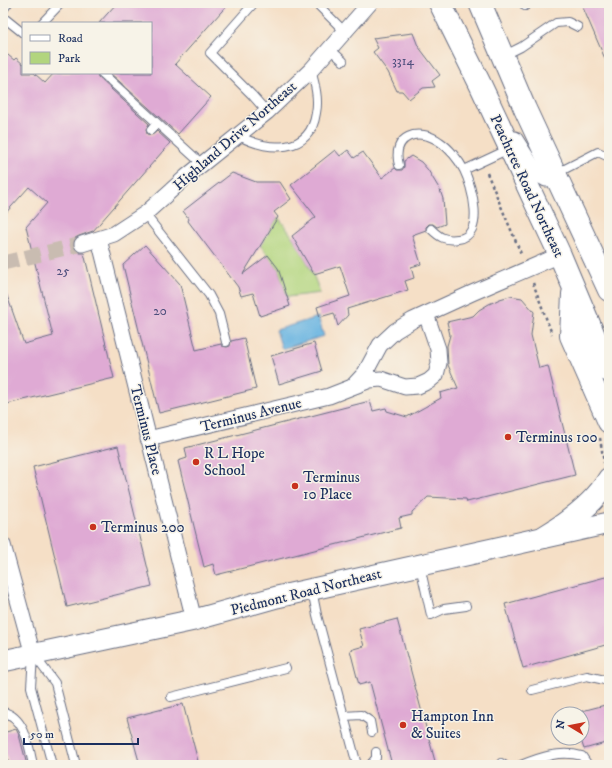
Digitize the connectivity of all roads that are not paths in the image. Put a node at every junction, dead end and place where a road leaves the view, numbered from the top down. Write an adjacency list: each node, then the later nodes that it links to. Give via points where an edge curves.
1 (8, 3): 10 (lane)
2 (61, 3): 12 (lane)
3 (254, 3): 22 (lane, via 210,54)
4 (316, 3): 15 (lane)
5 (370, 3): 15 (street, Highland Drive Northeast)
6 (440, 3): 21 (highway, Peachtree Road Northeast)
7 (480, 3): 17 (highway, Peachtree Road Northeast)
8 (523, 3): 9 (lane, via 525,6)
9 (529, 3)
10 (3, 10)
11 (3, 17): 14 (lane)
12 (43, 22)
13 (578, 27): 17 (lane, via 568,22 556,23 522,47)
14 (22, 32)
15 (345, 32): 16 (street, Highland Drive Northeast)
16 (330, 49): 18 (lane); 19 (street, Highland Drive Northeast)
17 (503, 56): 31 (highway, Peachtree Road Northeast)
18 (343, 61)
19 (311, 70): 22 (street, Highland Drive Northeast); 25 (lane, via 315,85 316,113 307,135 286,147 257,144)
20 (103, 74): 23 (lane)
21 (480, 84): 26 (highway, Peachtree Road Northeast); 31 (street, via 537,174 546,179)
22 (267, 112): 25 (street, Highland Drive Northeast)
23 (157, 123): 24 (lane); 28 (lane)
24 (151, 130)
25 (239, 136): 28 (street, Highland Drive Northeast)
26 (510, 149): 30 (lane); 36 (highway, Peachtree Road Northeast)
27 (609, 157): 31 (lane, via 598,152)
28 (202, 164): 32 (street, Highland Drive Northeast)
29 (399, 165): 30 (lane, via 397,151 400,144 405,137 414,134 440,142)
30 (464, 170): 33 (lane, via 475,211 469,234 460,239 448,240)
31 (556, 174): 38 (highway, Peachtree Road Northeast)
32 (146, 214): 34 (street, Highland Drive Northeast, via 114,234); 40 (lane, via 209,295 219,314)
33 (431, 229)
34 (99, 239): 35 (street, Highland Drive Northeast); 44 (street, Terminus Place)
35 (82, 244)
36 (560, 256): 37 (highway, Peachtree Road Northeast); 39 (street, Terminus Avenue)
37 (573, 287): 41 (highway, Peachtree Road Northeast); 43 (highway, via 571,336)
38 (609, 290)
39 (426, 314): 42 (street, Terminus Avenue, via 394,331 380,345 365,373); 42 (street, Terminus Avenue, via 438,349 439,363 436,375 418,386 405,386 381,379)
40 (226, 342)
41 (609, 371)
42 (352, 386): 44 (street, Terminus Avenue, via 329,396)
43 (604, 428)
44 (148, 440): 52 (street, Terminus Place)
45 (608, 471): 47 (highway, via 603,489 568,523)
46 (609, 523): 47 (main road, Piedmont Road Northeast)
47 (544, 538): 49 (main road, Piedmont Road Northeast)
48 (3, 545): 53 (street)
49 (420, 565): 50 (main road, Piedmont Road Northeast); 51 (lane, via 431,615 444,609)
50 (312, 590): 52 (main road, Piedmont Road Northeast); 60 (lane)
51 (466, 606)
52 (194, 620): 53 (main road, Piedmont Road Northeast)
53 (33, 655): 54 (main road, Piedmont Road Northeast); 64 (lane, via 31,687); 65 (lane, via 55,683)
54 (3, 661)
55 (286, 668): 58 (lane)
56 (609, 681): 57 (lane, via 587,676)
57 (532, 690)
58 (171, 697)
59 (3, 712): 63 (lane, via 18,720 28,740)
60 (344, 716): 61 (lane, via 361,715 370,721); 66 (lane)
61 (372, 732)
62 (376, 752): 67 (lane, via 376,758)
63 (33, 765)
64 (52, 765)
65 (76, 765)
66 (357, 765)
67 (370, 765)
68 (521, 765): 69 (lane, via 541,758 570,753 582,756)
69 (588, 765)

